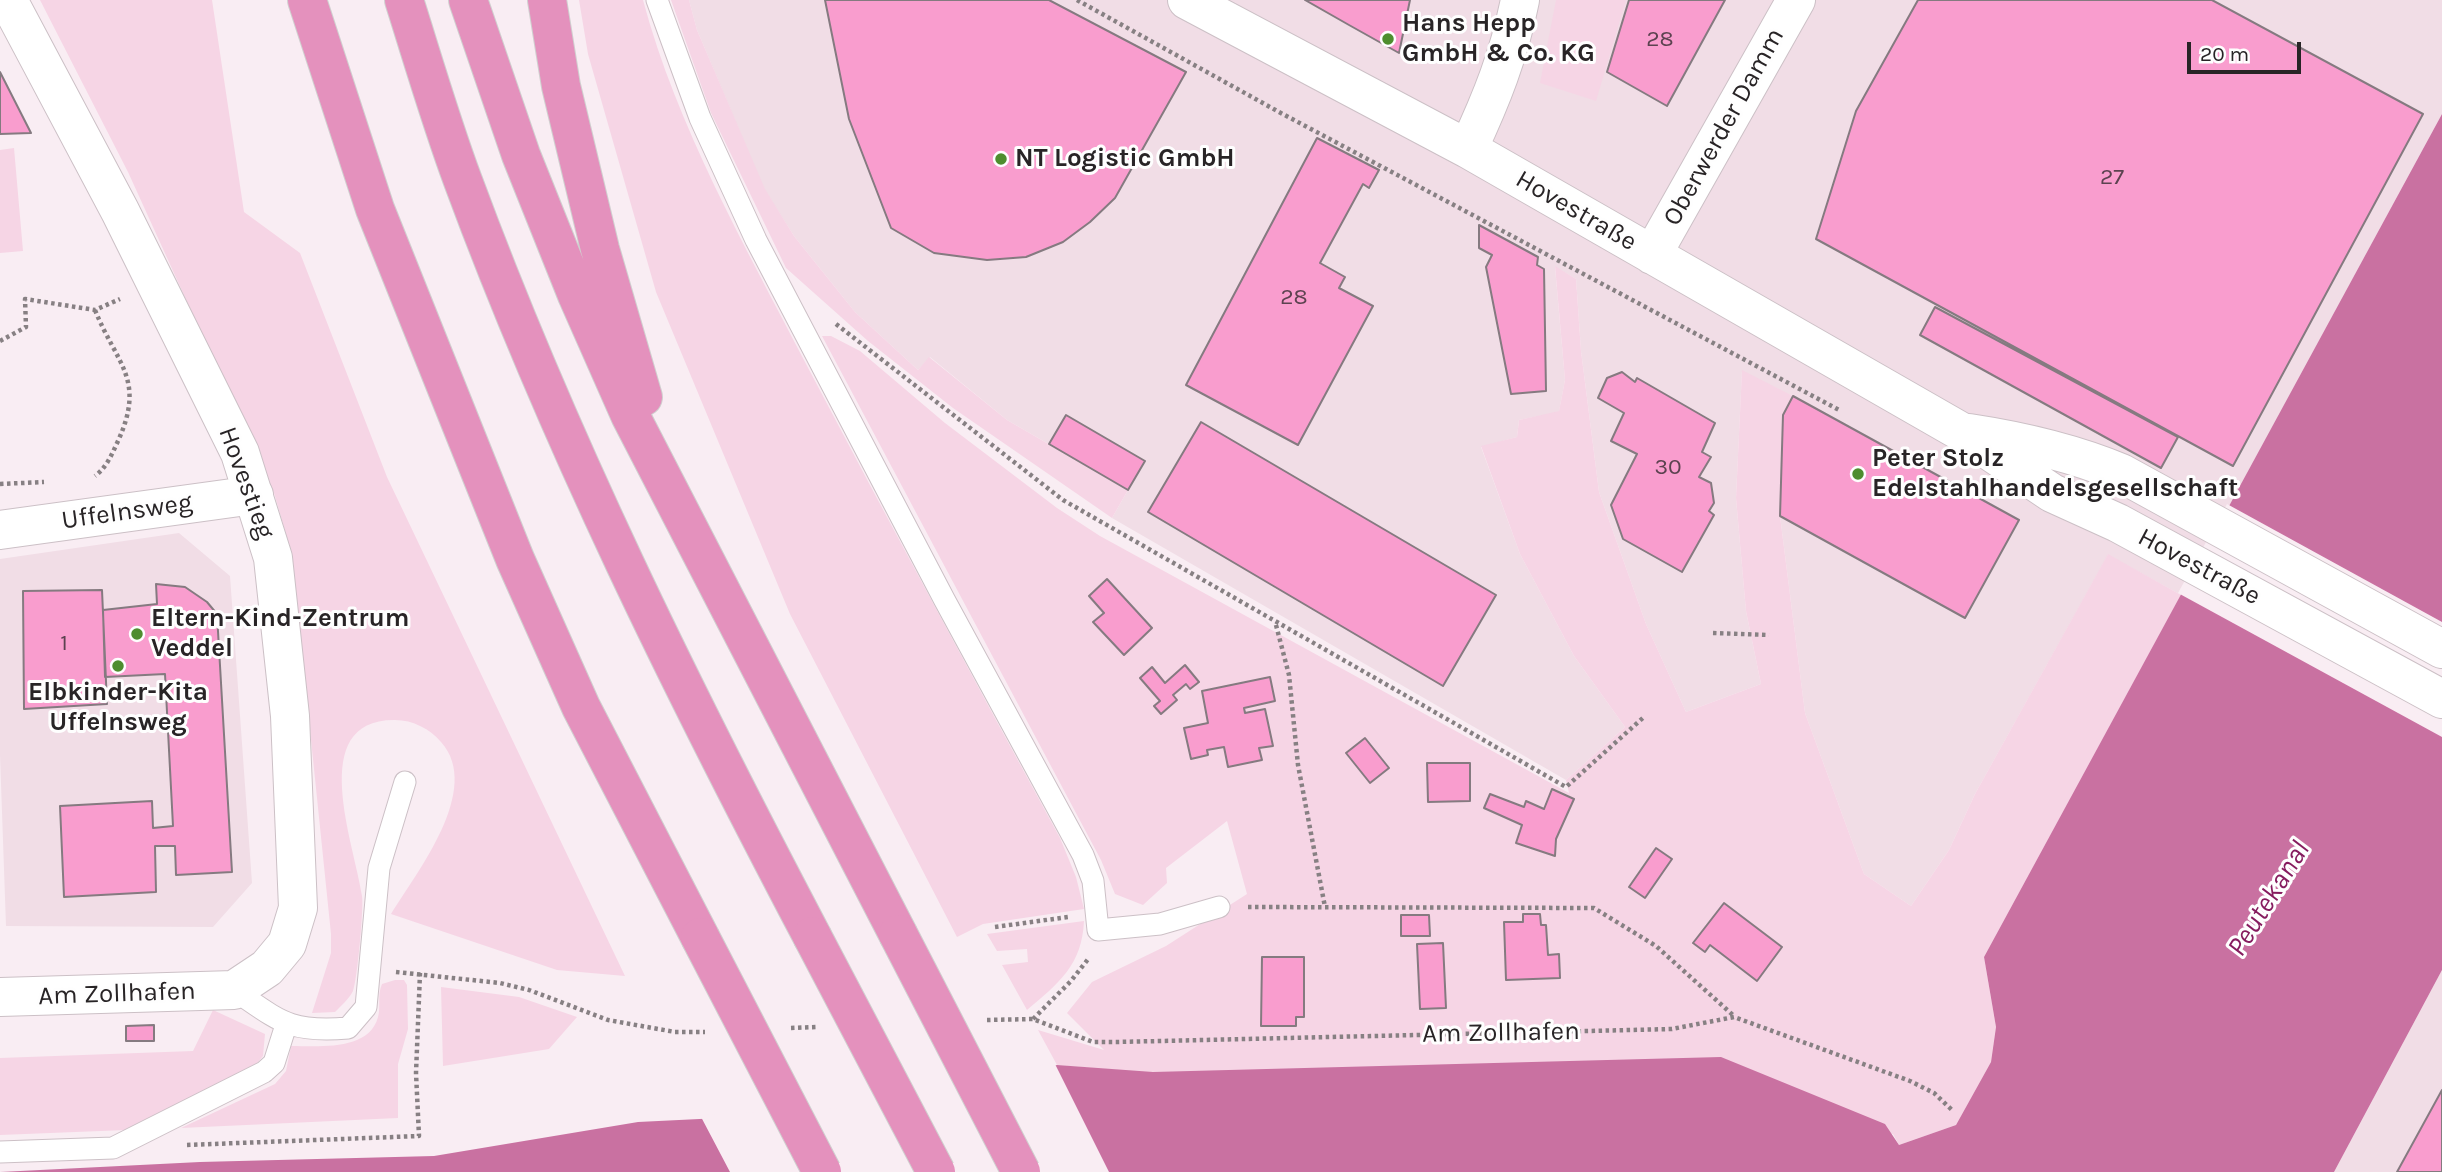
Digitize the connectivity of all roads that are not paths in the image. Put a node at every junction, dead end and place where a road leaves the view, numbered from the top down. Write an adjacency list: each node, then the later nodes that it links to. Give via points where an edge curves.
1 (8, 0): 14 (street, Hovestieg, via 240,453)
2 (307, 0): 24 (highway, bridge, via 375,209 515,559 581,707)
3 (404, 0): 25 (highway, bridge, via 462,180 589,487 708,735)
4 (468, 0): 13 (highway, via 521,155 576,295)
5 (547, 0): 13 (highway, via 573,136)
6 (657, 0): 19 (lane, via 700,118 755,240 1083,855 1093,881 1098,922 1160,924)
7 (1187, 0): 10 (street, Hovestraße)
8 (1520, 0): 10 (street, via 1498,87)
9 (1796, 0): 11 (street, Oberwerder Damm)
10 (1468, 149): 11 (street, Hovestraße)
11 (1652, 254): 12 (street, Hovestraße)
12 (1960, 431): 16 (street, Hovestraße, via 2027,442 2121,473); 17 (street, Hovestraße, via 2052,493 2170,551)
13 (663, 477): 26 (highway, bridge)
14 (254, 495): 15 (street, Uffelnsweg); 20 (street, Hovestieg, via 272,558 290,716 298,908 287,944 267,968)
15 (0, 530)
16 (2442, 649)
17 (2442, 699)
18 (405, 782): 22 (lane, via 379,868 366,1007 348,1028 312,1031)
19 (1219, 907)
20 (234, 990): 21 (street, Am Zollhafen); 22 (lane)
21 (0, 997)
22 (286, 1026): 23 (lane, via 274,1063 264,1072 113,1148)
23 (0, 1152)
24 (822, 1172)
25 (936, 1172)
26 (1021, 1172)

